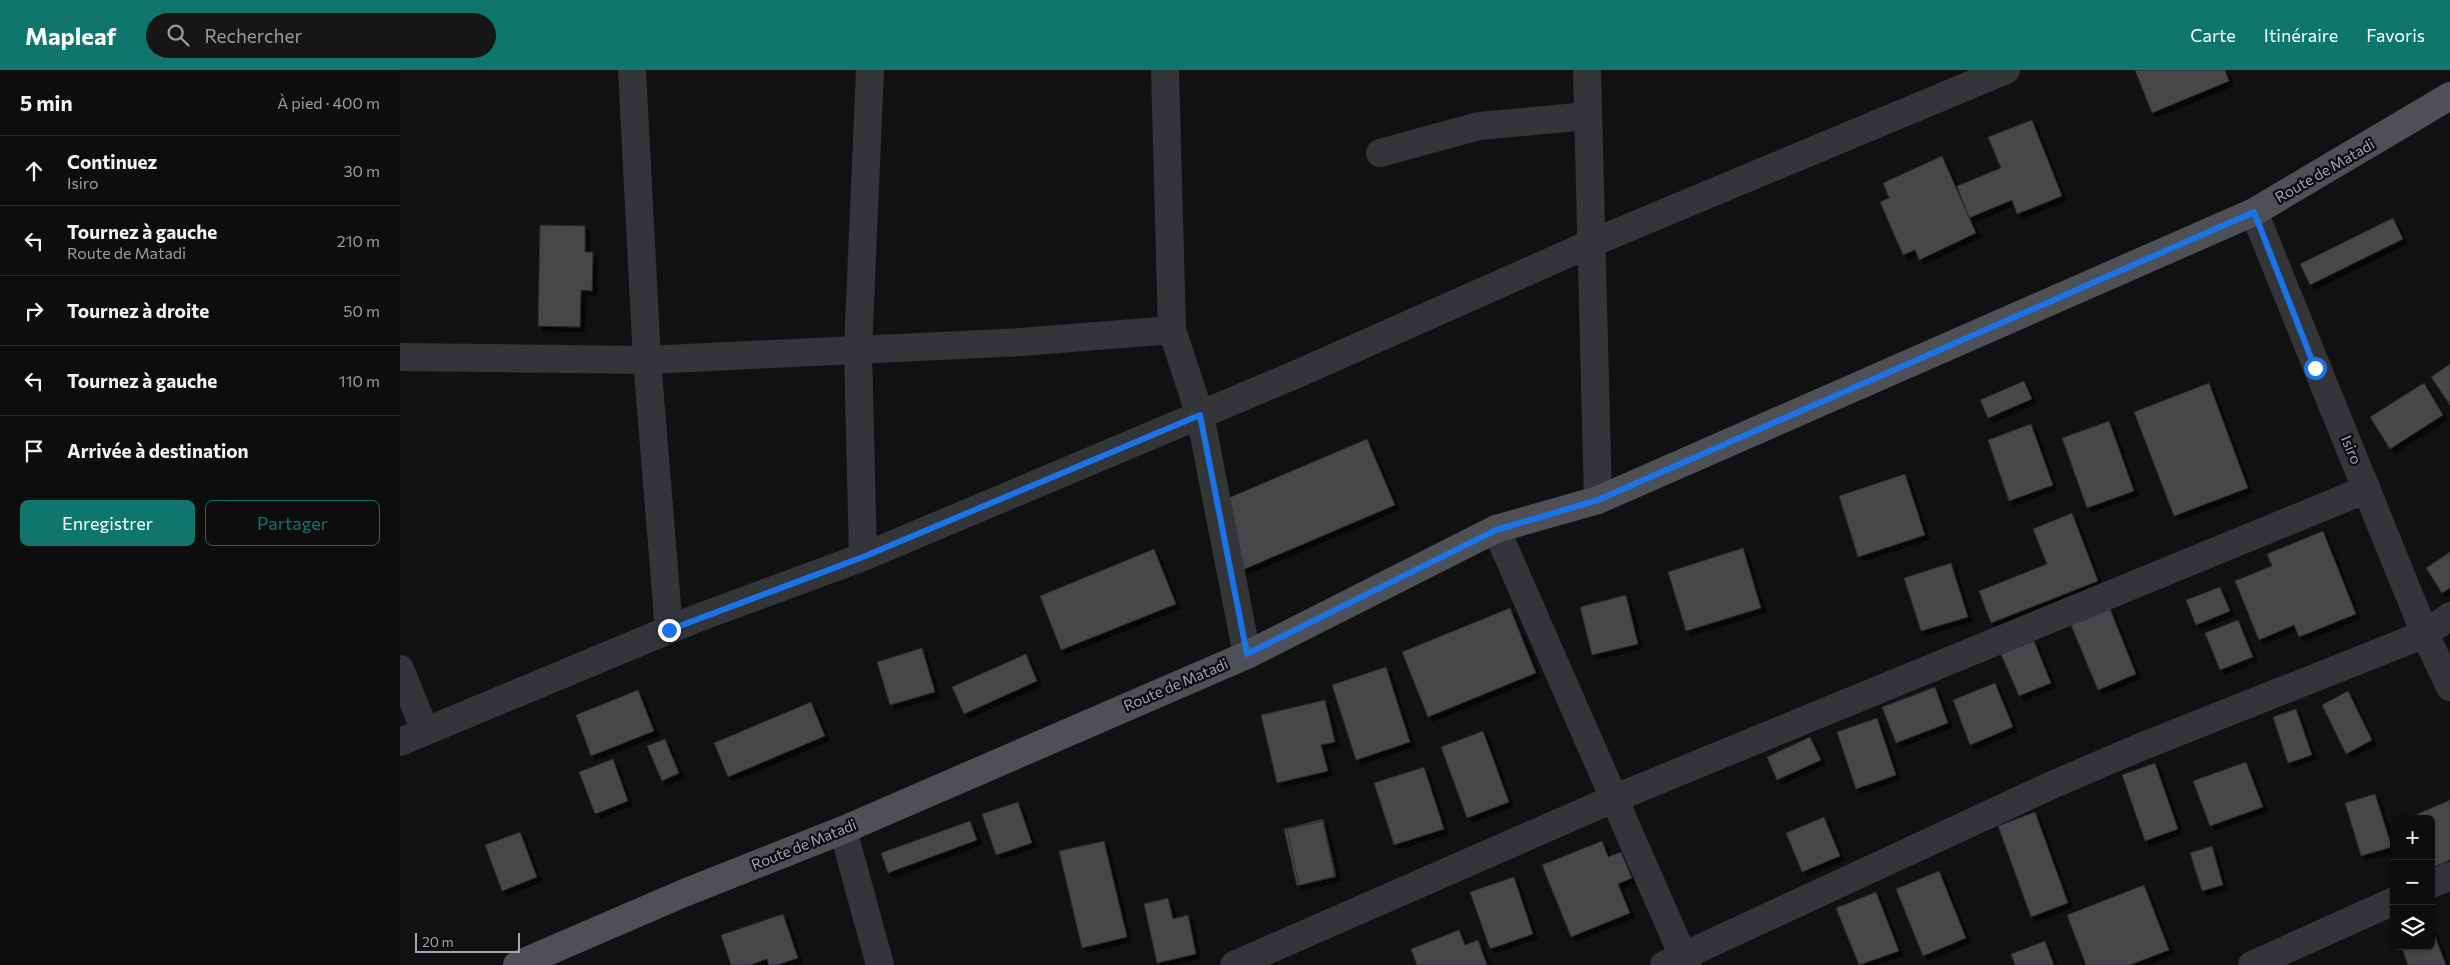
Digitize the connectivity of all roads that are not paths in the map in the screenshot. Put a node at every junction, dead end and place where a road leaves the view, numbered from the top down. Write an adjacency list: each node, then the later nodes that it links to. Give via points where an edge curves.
1 (632, 70): 14 (street)
2 (870, 70): 12 (street)
3 (1165, 70): 11 (street)
4 (1587, 70): 7 (street)
5 (2006, 70): 10 (street)
6 (2450, 96): 9 (main road, Route de Matadi)
7 (1588, 116): 8 (street, via 1479,126); 10 (street)
8 (1380, 154)
9 (2254, 212): 16 (street, Isiro, via 2315,368); 17 (main road, Route de Matadi)
10 (1592, 244): 15 (street); 17 (street)
11 (1172, 330): 12 (street); 15 (street)
12 (858, 350): 14 (street); 19 (street)
13 (400, 357): 14 (street)
14 (647, 360): 21 (street)
15 (1200, 415): 19 (street); 23 (street)
16 (2367, 488): 22 (street, Isiro); 28 (street)
17 (1598, 500): 18 (main road, Route de Matadi)
18 (1496, 530): 23 (main road, Route de Matadi); 28 (street)
19 (863, 557): 21 (street)
20 (2450, 616): 22 (street)
21 (669, 630): 26 (street)
22 (2425, 634): 25 (street, Isiro); 33 (street, via 2052,784)
23 (1247, 654): 29 (main road, Route de Matadi)
24 (400, 669): 26 (street)
25 (2450, 687)
26 (425, 731): 27 (street)
27 (400, 742)
28 (1613, 799): 33 (street); 36 (street)
29 (843, 830): 34 (main road, Route de Matadi, via 684,893); 35 (street)
30 (2450, 876): 31 (street)
31 (2435, 882)
32 (2390, 903): 37 (street)
33 (1678, 962)
34 (517, 965)
35 (880, 965)
36 (1234, 965)
37 (2252, 965)

